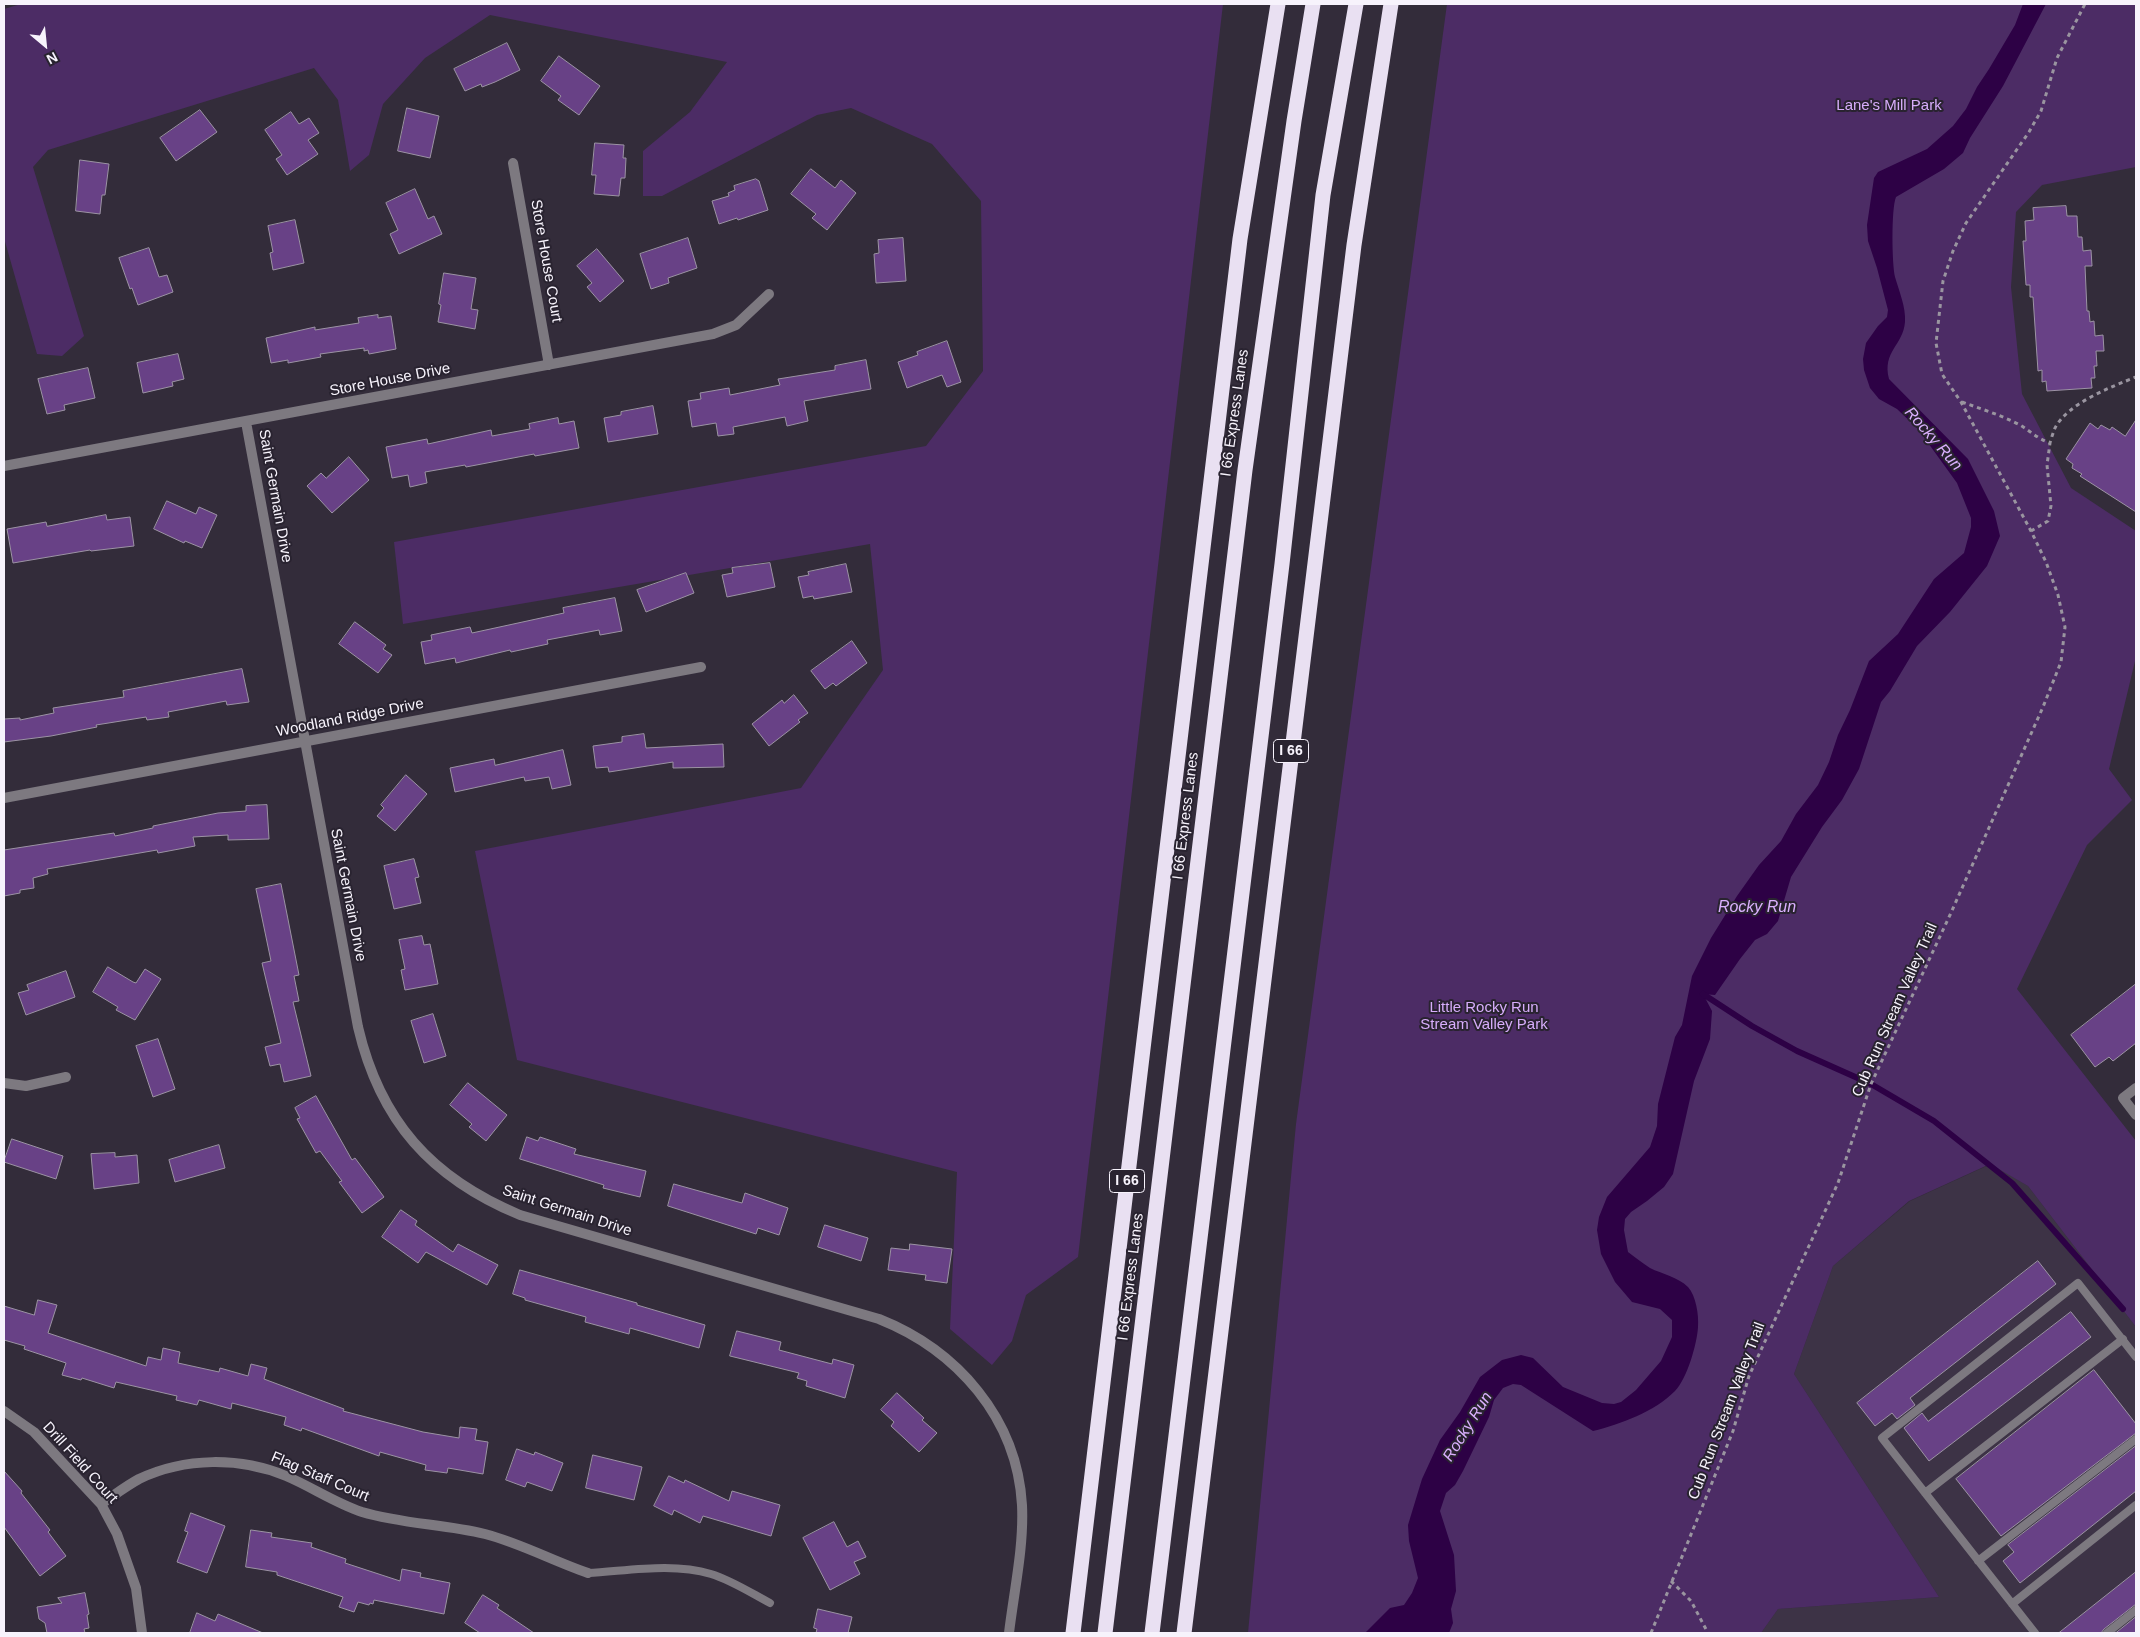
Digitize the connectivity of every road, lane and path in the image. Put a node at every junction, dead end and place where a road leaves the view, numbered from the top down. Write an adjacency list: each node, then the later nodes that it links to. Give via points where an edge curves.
1 (1278, 4): 37 (highway, I 66, via 1238,258)
2 (1313, 4): 38 (highway, I 66 Express Lanes, via 1245,470)
3 (1356, 4): 39 (highway, via 1323,195)
4 (1391, 4): 40 (highway, I 66, via 1352,255)
5 (2086, 4): 10 (path, Cub Run Stream Valley Trail, via 2058,58 2040,111 1966,223 1943,281 1936,343 1942,374)
6 (513, 163): 8 (street, Store House Court)
7 (769, 294): 8 (street, Store House Drive, via 736,325 713,334)
8 (549, 365): 11 (street, Store House Drive)
9 (2136, 377): 12 (path, via 2089,398 2070,412 2055,427)
10 (1961, 402): 12 (path, via 2004,417); 14 (path, Cub Run Stream Valley Trail)
11 (246, 422): 13 (street, Store House Drive); 16 (street, Saint Germain Drive)
12 (2050, 443): 14 (path, via 2047,465 2051,506 2048,521)
13 (4, 466)
14 (2031, 531): 31 (path, Cub Run Stream Valley Trail, via 2058,594 2065,627 2061,662 1962,888 1871,1084 1838,1183 1749,1376 1733,1431)
15 (701, 667): 16 (street, Woodland Ridge Drive)
16 (305, 741): 17 (street, Woodland Ridge Drive); 36 (street, Saint Germain Drive, via 364,1051 373,1078 406,1133 449,1176 494,1204 520,1215 879,1319 902,1328 936,1349 963,1372 985,1400 1003,1432 1018,1479 1022,1528)
17 (4, 798)
18 (66, 1076): 19 (street, via 26,1086)
19 (4, 1083)
20 (2136, 1088): 21 (street, via 2123,1098)
21 (2136, 1115)
22 (2123, 1339): 23 (lane); 26 (lane); 26 (lane, via 2078,1283 1882,1438)
23 (2136, 1357)
24 (4, 1411): 27 (street, Drill Field Court, via 34,1432)
25 (2136, 1439): 29 (lane)
26 (1925, 1493): 29 (lane)
27 (101, 1504): 30 (street, Flag Staff Court, via 137,1480 174,1467 207,1462 243,1464 287,1477 361,1512 486,1535); 35 (street, Drill Field Court, via 117,1534 136,1588)
28 (2136, 1505): 33 (lane)
29 (1978, 1561): 33 (lane)
30 (588, 1573): 32 (lane, via 668,1568 694,1570 723,1578)
31 (1671, 1581): 41 (path, Cub Run Stream Valley Trail); 42 (path, via 1691,1600)
32 (770, 1602)
33 (2012, 1604): 43 (lane)
34 (2136, 1610): 44 (lane)
35 (142, 1633)
36 (1009, 1633)
37 (1073, 1633)
38 (1105, 1633)
39 (1152, 1633)
40 (1184, 1633)
41 (1651, 1633)
42 (1708, 1633)
43 (2035, 1633)
44 (2107, 1633)

